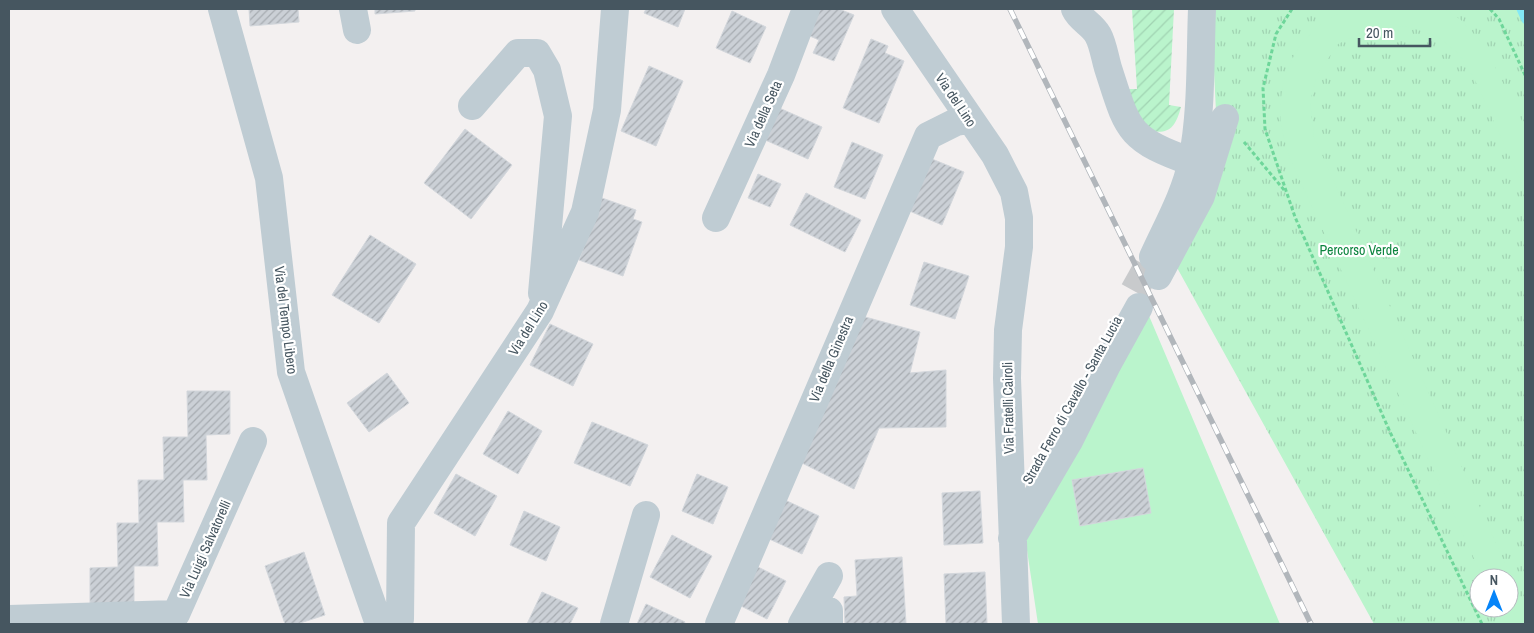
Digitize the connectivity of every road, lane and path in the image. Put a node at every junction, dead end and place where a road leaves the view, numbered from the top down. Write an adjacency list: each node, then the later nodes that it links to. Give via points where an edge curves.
1 (222, 9): 24 (street, Via del Tempo Libero, via 269,178 291,372)
2 (614, 9): 17 (street, Via del Lino, via 607,110 586,212)
3 (806, 9): 16 (street, Via della Seta, via 781,75)
4 (895, 9): 12 (street, Via del Lino)
5 (1075, 9): 13 (street, via 1098,34 1125,122 1136,136)
6 (1202, 9): 13 (street)
7 (1292, 9): 15 (path, via 1276,34 1263,88 1265,129)
8 (1490, 9): 9 (path, via 1499,19)
9 (1525, 76)
10 (472, 106): 17 (street, via 518,53 537,54 547,70 558,116)
11 (1225, 118): 13 (street, via 1201,196 1155,266); 15 (path)
12 (969, 120): 14 (street, Via del Lino, via 995,155); 27 (street, Via della Ginestra, via 956,122 928,136)
13 (1192, 162)
14 (1014, 192): 19 (street, Via Fratelli Cairoli, via 1019,218 1019,247 1008,347)
15 (1287, 194): 30 (path, via 1294,217 1390,432)
16 (716, 218)
17 (540, 311): 25 (street, Via del Lino, via 401,523)
18 (253, 441): 23 (street, Via Luigi Salvatorelli, via 176,614)
19 (1011, 510): 21 (street, Via Fratelli Cairoli); 21 (street, Strada Ferro di Cavallo - Santa Lucia, via 1136,299 1069,442)
20 (646, 515): 26 (street)
21 (1012, 538): 29 (street, Via Fratelli Cairoli)
22 (829, 576): 28 (street)
23 (9, 619)
24 (379, 624)
25 (398, 624)
26 (614, 624)
27 (719, 624)
28 (802, 624)
29 (1016, 624)
30 (1482, 624)

